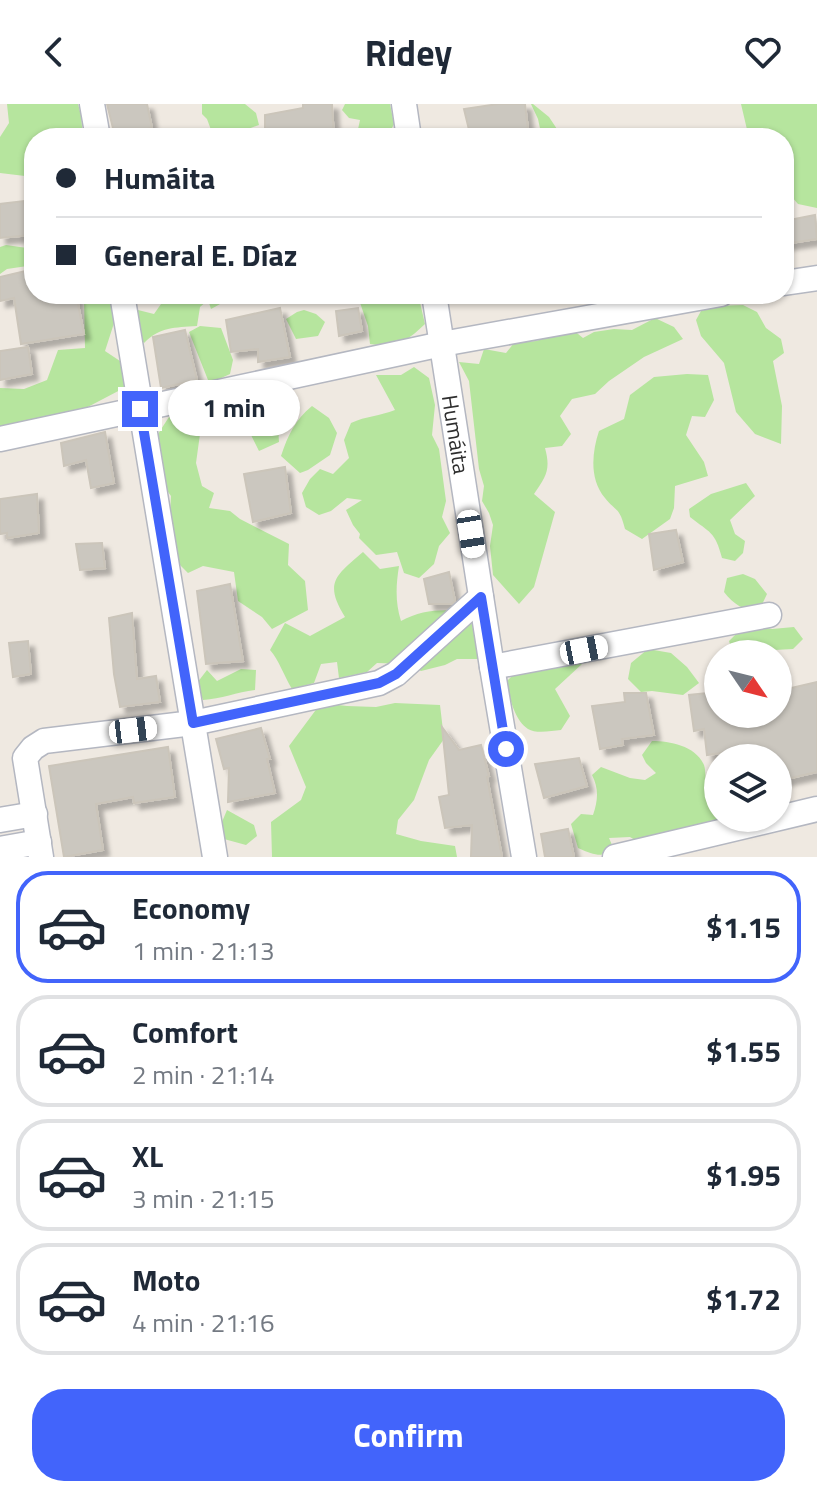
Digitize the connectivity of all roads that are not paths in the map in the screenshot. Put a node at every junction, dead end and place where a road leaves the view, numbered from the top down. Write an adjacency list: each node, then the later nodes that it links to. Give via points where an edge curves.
1 (92, 104): 3 (street)
2 (404, 104): 4 (street)
3 (96, 128)
4 (408, 128)
5 (817, 278): 6 (street)
6 (794, 281)
7 (124, 304): 11 (street)
8 (436, 304): 10 (street, Humáita)
9 (665, 304): 10 (street)
10 (442, 344): 11 (street); 13 (street, Humáita)
11 (140, 409): 12 (street); 16 (street)
12 (0, 439)
13 (481, 597): 15 (street, Humáita); 16 (street, via 396,674 379,683)
14 (769, 615): 15 (street)
15 (492, 667): 23 (street, Humáita)
16 (193, 723): 18 (street, via 44,741 25,758); 22 (street)
17 (817, 809): 24 (street)
18 (35, 814): 19 (street); 21 (street)
19 (0, 820)
20 (0, 849): 21 (street)
21 (40, 850)
22 (215, 857)
23 (524, 857)
24 (615, 857)

